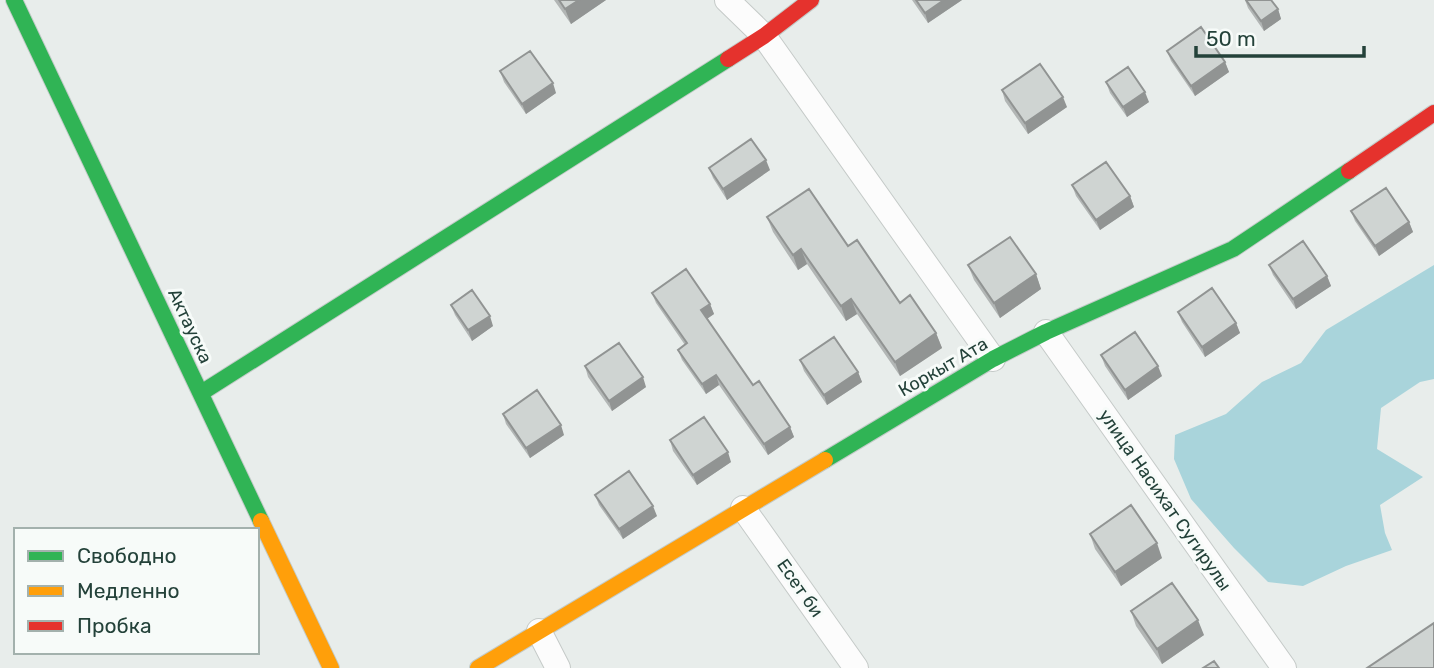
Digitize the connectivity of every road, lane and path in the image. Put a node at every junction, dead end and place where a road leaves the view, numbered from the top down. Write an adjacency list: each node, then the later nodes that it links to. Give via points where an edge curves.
1 (14, 0): 8 (street, Актауска)
2 (727, 0): 4 (street)
3 (811, 0): 4 (street)
4 (764, 36): 7 (street); 8 (street)
5 (1434, 113): 6 (street, Коркыт Ата, via 1233,249)
6 (1046, 332): 7 (street, Коркыт Ата); 15 (street, улица Насихат Сугирулы)
7 (993, 359): 9 (street, Коркыт Ата)
8 (201, 393): 11 (street, Актауска)
9 (743, 508): 10 (street, Коркыт Ата); 14 (street, Есет би)
10 (539, 631): 12 (street, Коркыт Ата); 13 (street)
11 (331, 668)
12 (478, 668)
13 (558, 668)
14 (856, 668)
15 (1284, 668)

